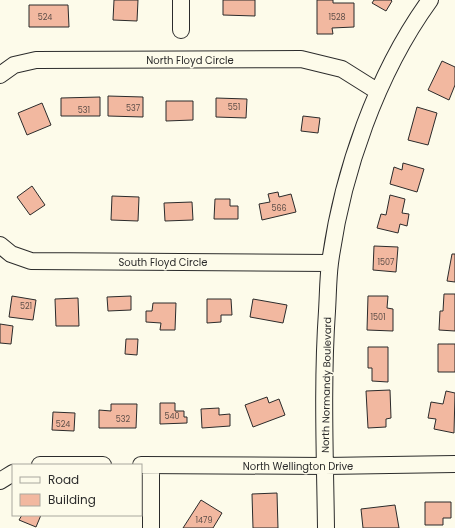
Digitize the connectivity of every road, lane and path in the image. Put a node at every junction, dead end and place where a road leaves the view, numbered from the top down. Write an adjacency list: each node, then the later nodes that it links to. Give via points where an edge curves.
1 (181, 0): 3 (street)
2 (430, 0): 5 (street, North Normandy Boulevard, via 418,16)
3 (181, 30)
4 (0, 75): 5 (street, North Floyd Circle, via 14,65 36,60 301,59 342,69)
5 (377, 91): 7 (street, North Normandy Boulevard, via 342,195)
6 (0, 245): 7 (street, South Floyd Circle, via 11,254 31,261)
7 (330, 263): 10 (street, North Normandy Boulevard, via 324,353)
8 (455, 464): 10 (street, North Wellington Drive)
9 (146, 466): 10 (street, North Wellington Drive); 13 (street)
10 (325, 466): 14 (street, North Normandy Boulevard)
11 (12, 474): 12 (street)
12 (0, 481)
13 (152, 528)
14 (326, 528)

